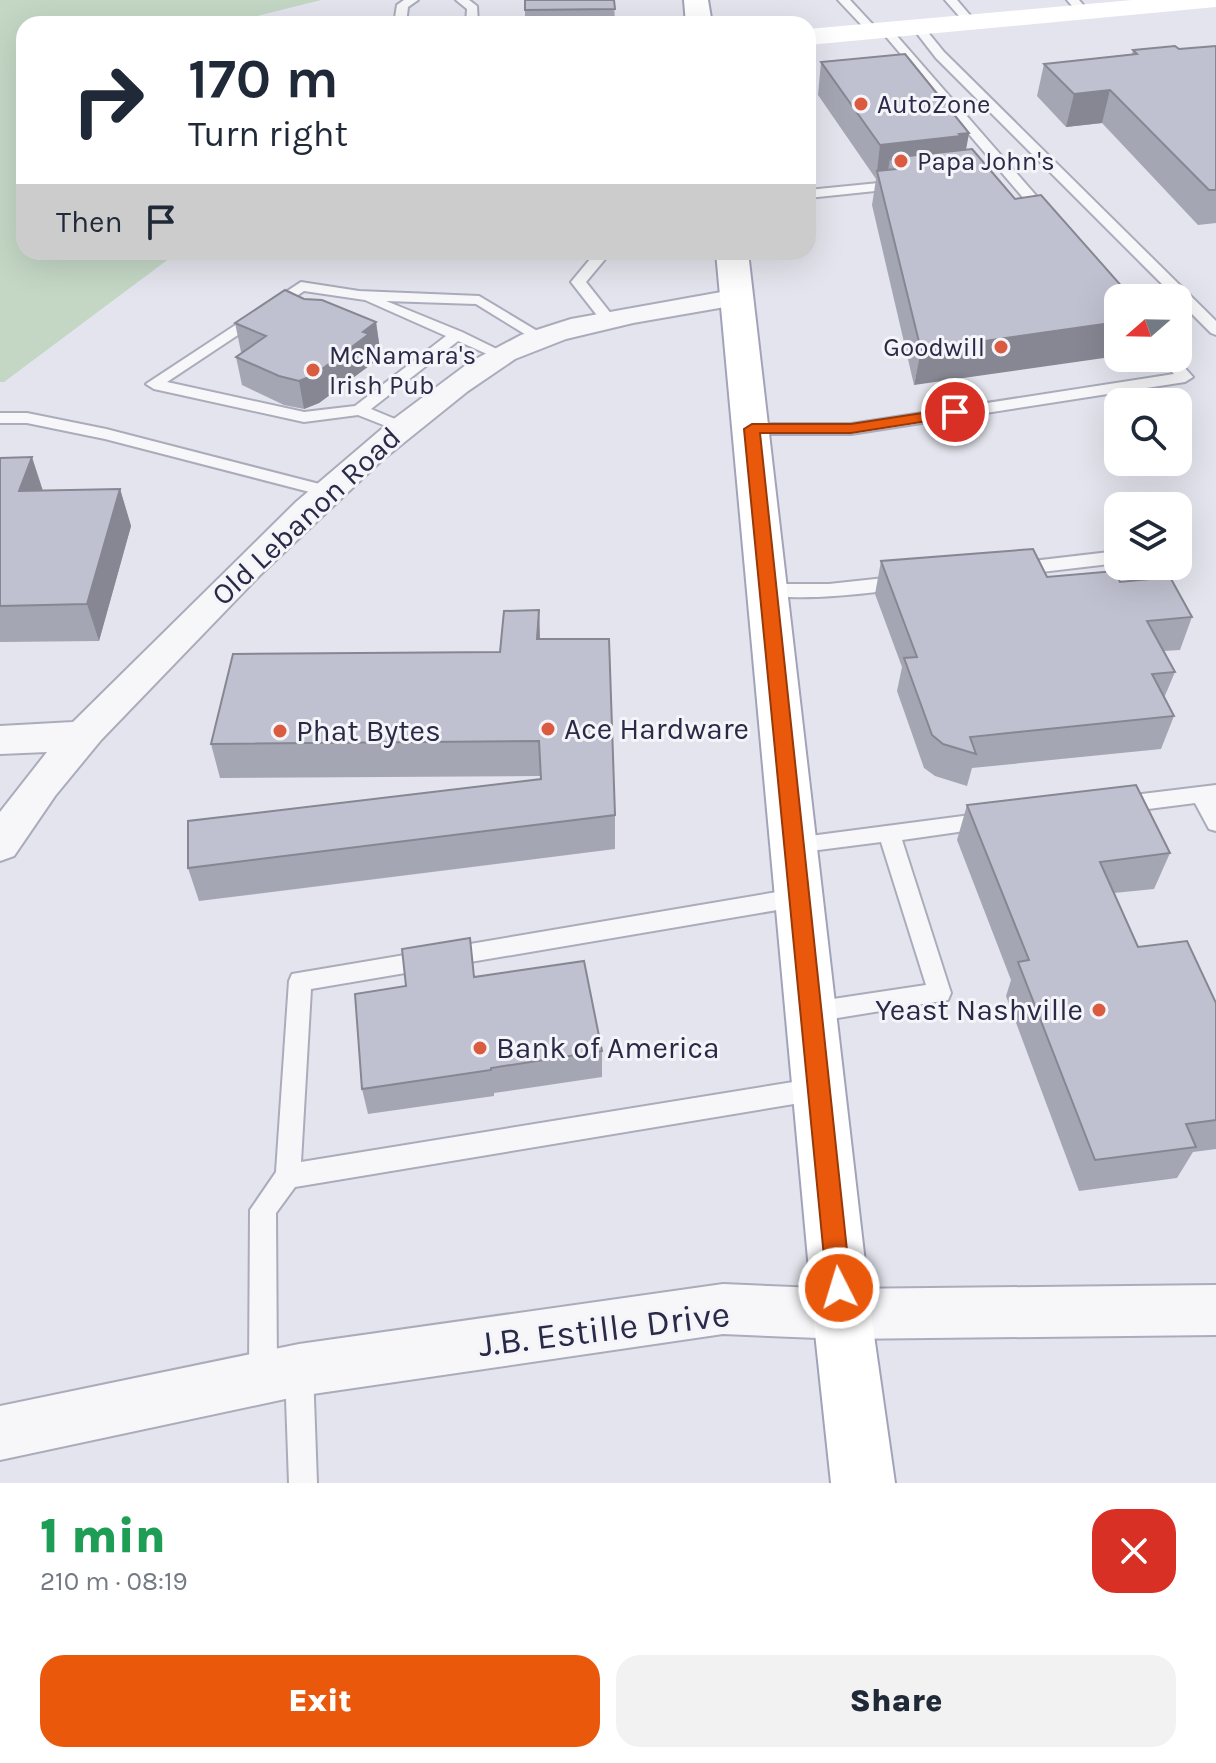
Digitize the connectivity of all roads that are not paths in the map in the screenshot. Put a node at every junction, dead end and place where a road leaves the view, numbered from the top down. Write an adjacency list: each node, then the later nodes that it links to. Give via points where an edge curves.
1 (412, 0): 7 (lane, via 403,5)
2 (462, 0): 8 (lane, via 473,8)
3 (844, 0): 11 (lane)
4 (951, 0): 9 (lane)
5 (1215, 0): 6 (main road)
6 (1078, 6): 9 (main road)
7 (401, 16)
8 (472, 16)
9 (970, 22): 10 (main road)
10 (918, 27): 11 (main road); 23 (lane)
11 (879, 31): 12 (main road); 13 (lane)
12 (816, 36)
13 (1008, 171): 14 (lane); 17 (lane)
14 (992, 173)
15 (915, 183): 16 (lane)
16 (816, 193)
17 (1058, 230)
18 (597, 260): 22 (lane, via 578,282)
19 (733, 260): 21 (main road)
20 (359, 295): 24 (lane); 25 (lane, via 479,300); 28 (lane, via 301,286 154,384 304,417)
21 (738, 297): 22 (street, Old Lebanon Road); 31 (main road)
22 (608, 320): 25 (street, Old Lebanon Road)
23 (1216, 330)
24 (457, 335): 26 (lane); 28 (lane)
25 (541, 338): 26 (street, Old Lebanon Road)
26 (503, 356): 30 (street, Old Lebanon Road)
27 (1181, 372): 31 (lane, via 1185,377 851,429)
28 (360, 410): 30 (lane)
29 (0, 418): 32 (lane, via 27,418 106,434)
30 (401, 427): 32 (street, Old Lebanon Road)
31 (752, 429): 36 (main road)
32 (325, 491): 37 (street, Old Lebanon Road)
33 (1104, 559): 34 (lane)
34 (996, 571)
35 (920, 580): 36 (lane)
36 (769, 590): 45 (main road)
37 (81, 736): 38 (street); 44 (street, Old Lebanon Road)
38 (0, 740)
39 (1209, 794): 40 (lane); 42 (lane)
40 (1102, 807)
41 (1011, 818): 43 (lane)
42 (1216, 823)
43 (889, 833): 45 (lane); 47 (lane, via 940,993)
44 (0, 845)
45 (795, 845): 46 (main road)
46 (801, 897): 47 (main road); 49 (lane, via 300,981)
47 (813, 1012): 48 (main road)
48 (821, 1089): 49 (lane); 51 (main road)
49 (288, 1176): 52 (lane, via 263,1210)
50 (1216, 1310): 51 (street, J.B. Estille Drive)
51 (842, 1314): 52 (street, J.B. Estille Drive, via 723,1309); 55 (main road)
52 (281, 1374): 53 (street, J.B. Estille Drive); 54 (lane)
53 (0, 1433)
54 (303, 1483)
55 (863, 1483)

